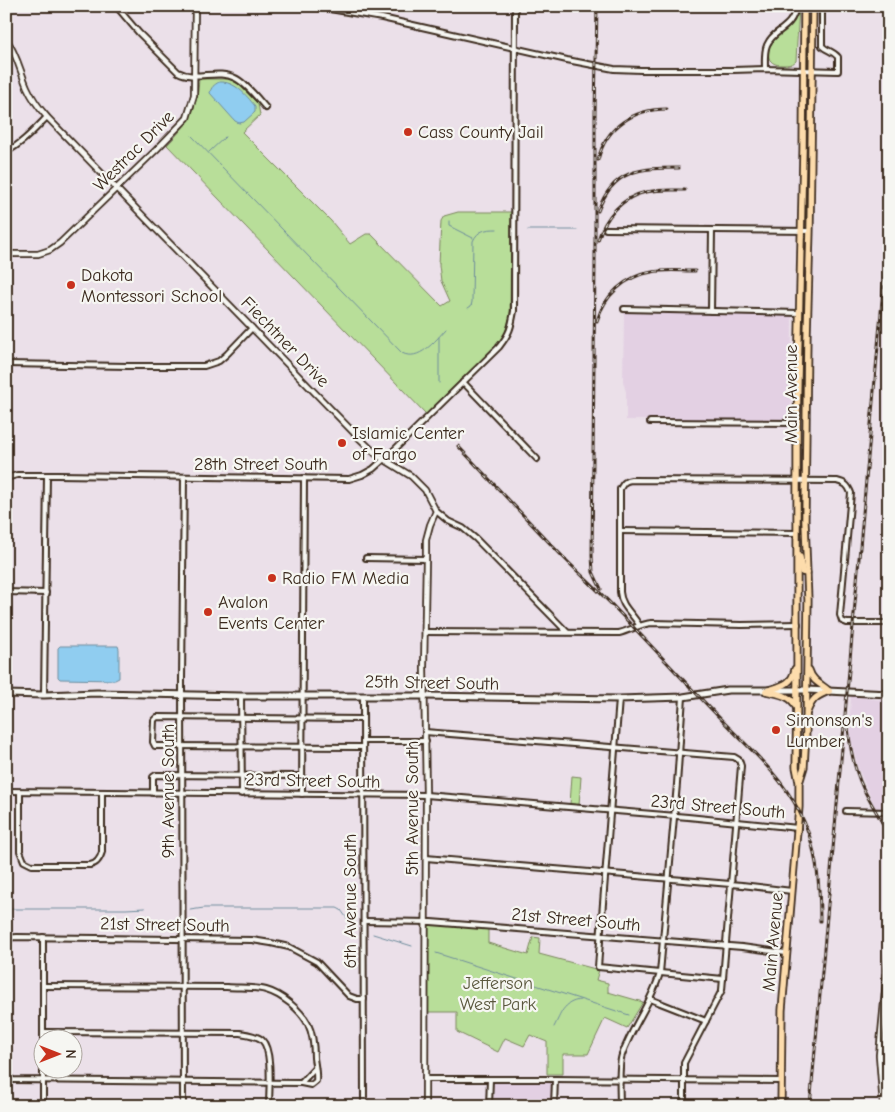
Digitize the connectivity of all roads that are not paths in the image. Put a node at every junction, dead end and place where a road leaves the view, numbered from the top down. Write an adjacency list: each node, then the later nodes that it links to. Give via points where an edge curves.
1 (116, 6): 14 (street, via 174,69 181,74)
2 (195, 6): 14 (street, Westrac Drive)
3 (303, 6): 10 (street, via 342,10)
4 (515, 6): 10 (street)
5 (796, 6): 11 (street, via 787,26 767,44)
6 (804, 6): 12 (main road, Main Avenue)
7 (813, 6): 13 (main road, Main Avenue)
8 (822, 6): 13 (street, via 822,46 838,57 838,71)
9 (6, 39): 16 (street, Fiechtner Drive, via 33,99)
10 (515, 48): 11 (street, via 634,70); 30 (street, 28th Street South, via 514,311 508,335)
11 (765, 69): 12 (street)
12 (804, 70): 13 (street); 21 (main road, Main Avenue)
13 (813, 71): 22 (main road, Main Avenue)
14 (195, 75): 15 (street, via 222,74 237,78); 18 (street, Westrac Drive, via 194,95 187,118)
15 (266, 108)
16 (47, 117): 17 (street); 18 (street, Fiechtner Drive)
17 (6, 152)
18 (117, 188): 23 (street, Westrac Drive, via 50,250 38,254); 27 (street, Fiechtner Drive)
19 (606, 229): 20 (street)
20 (712, 230): 21 (street); 25 (street)
21 (802, 231): 22 (street); 26 (main road, Main Avenue)
22 (810, 231): 28 (main road, Main Avenue)
23 (6, 254)
24 (624, 309): 25 (street)
25 (711, 311): 26 (street)
26 (799, 316): 28 (main road, via 802,348); 32 (main road, Main Avenue)
27 (252, 328): 29 (street, via 219,361 204,366); 33 (street, Fiechtner Drive, via 355,434)
28 (807, 352): 39 (main road, Main Avenue)
29 (6, 364)
30 (463, 382): 33 (street, 28th Street South); 34 (street)
31 (650, 422): 32 (street)
32 (797, 423): 40 (main road, Main Avenue)
33 (384, 459): 38 (street, 28th Street South, via 362,475); 41 (street, Fiechtner Drive, via 411,476 425,490)
34 (537, 459)
35 (47, 475): 36 (street, 28th Street South); 37 (street, 28th Street South); 49 (street)
36 (184, 477): 38 (street, 28th Street South); 64 (street, 9th Avenue South)
37 (6, 478)
38 (304, 478): 66 (street)
39 (806, 481): 40 (street); 47 (main road, Main Avenue); 50 (street, via 837,481 845,484 851,493 842,620 847,623)
40 (797, 482): 42 (main road, Main Avenue); 43 (street, via 626,481 620,489)
41 (436, 511): 46 (street, 5th Avenue South, via 426,540); 54 (street, via 476,539)
42 (797, 525): 44 (main road, Main Avenue); 47 (main road, via 801,570)
43 (620, 531): 44 (street); 52 (street, via 620,598)
44 (797, 533): 51 (main road, Main Avenue)
45 (366, 558): 46 (street)
46 (426, 559): 53 (street, 5th Avenue South)
47 (807, 573): 56 (main road, Main Avenue)
48 (6, 592): 49 (street)
49 (46, 593): 63 (street)
50 (889, 623)
51 (798, 624): 52 (street, via 652,622); 55 (main road, Main Avenue)
52 (639, 625): 54 (street, via 619,633)
53 (425, 632): 54 (street); 68 (street, 5th Avenue South)
54 (567, 632)
55 (798, 647): 58 (main road, via 791,680); 59 (main road, Main Avenue)
56 (807, 661): 57 (main road, Main Avenue); 60 (main road, via 811,677)
57 (807, 690): 59 (main road, 25th Street South); 60 (main road, 25th Street South); 73 (main road, Main Avenue)
58 (766, 691): 59 (main road, 25th Street South); 69 (main road, 25th Street South, via 728,690); 71 (main road, via 791,699)
59 (797, 691): 71 (main road, Main Avenue)
60 (829, 691): 62 (main road, 25th Street South); 73 (main road, via 813,700)
61 (6, 694): 63 (main road, 25th Street South)
62 (889, 694)
63 (44, 695): 64 (main road, 25th Street South)
64 (182, 695): 65 (main road, 25th Street South); 72 (street, 9th Avenue South)
65 (242, 696): 66 (main road, 25th Street South); 74 (street)
66 (302, 696): 67 (main road, 25th Street South); 75 (street)
67 (363, 696): 68 (main road, 25th Street South); 76 (street, 6th Avenue South)
68 (425, 696): 70 (main road, 25th Street South); 77 (street, 5th Avenue South)
69 (683, 697): 70 (main road, 25th Street South); 85 (street)
70 (620, 699): 84 (street)
71 (797, 710): 89 (main road, Main Avenue, via 796,767)
72 (182, 717): 74 (street); 80 (street, 9th Avenue South); 80 (street, via 154,718 153,742 155,746)
73 (806, 717): 89 (main road, Main Avenue, via 804,767)
74 (242, 718): 75 (street); 81 (street)
75 (302, 718): 76 (street); 82 (street)
76 (363, 719): 78 (street, 6th Avenue South)
77 (425, 732): 79 (street, 5th Avenue South); 84 (street)
78 (363, 741): 79 (street); 83 (street, 6th Avenue South)
79 (426, 741): 98 (street, 5th Avenue South)
80 (182, 746): 81 (street); 86 (street, 9th Avenue South)
81 (242, 747): 82 (street); 87 (street)
82 (301, 747): 83 (street); 88 (street)
83 (363, 747): 97 (street, 6th Avenue South)
84 (616, 748): 85 (street); 99 (street)
85 (679, 753): 102 (street); 103 (street, via 739,760)
86 (182, 775): 87 (street); 92 (street, via 156,775); 93 (street, 9th Avenue South)
87 (242, 775): 88 (street); 95 (street)
88 (302, 776): 96 (street)
89 (799, 782): 104 (main road, Main Avenue)
90 (6, 791): 94 (street, 23rd Street South)
91 (102, 792): 92 (street, 23rd Street South); 94 (street, 23rd Street South); 94 (street, via 102,852 96,863 90,865 32,865 22,858)
92 (153, 793): 93 (street, 23rd Street South)
93 (182, 793): 95 (street, 23rd Street South); 115 (street, 9th Avenue South)
94 (20, 794)
95 (242, 794): 96 (street, 23rd Street South)
96 (302, 794): 97 (street, 23rd Street South)
97 (363, 795): 98 (street, 23rd Street South); 110 (street, 6th Avenue South)
98 (426, 795): 99 (street, 23rd Street South); 105 (street, 5th Avenue South)
99 (611, 811): 102 (street, 23rd Street South); 106 (street)
100 (846, 811): 101 (street)
101 (889, 812)
102 (674, 816): 103 (street, 23rd Street South); 107 (street)
103 (736, 821): 104 (street, 23rd Street South); 108 (street)
104 (798, 828): 109 (main road, Main Avenue)
105 (426, 858): 106 (street); 111 (street, 5th Avenue South)
106 (606, 874): 107 (street); 112 (street)
107 (668, 879): 108 (street); 116 (street)
108 (730, 884): 109 (street); 117 (street)
109 (792, 891): 119 (main road, Main Avenue)
110 (364, 921): 111 (street, 21st Street South); 125 (street, 6th Avenue South)
111 (426, 922): 112 (street, 21st Street South); 133 (street, 5th Avenue South)
112 (600, 936): 116 (street, 21st Street South); 120 (street, via 598,967)
113 (42, 937): 114 (street, 21st Street South); 115 (street, 21st Street South); 122 (street)
114 (6, 938)
115 (182, 938): 123 (street, 9th Avenue South); 125 (street, 21st Street South, via 252,940 289,947 317,962 349,996)
116 (663, 941): 117 (street, 21st Street South); 120 (street)
117 (725, 946): 119 (street, 21st Street South); 121 (street)
118 (889, 949): 124 (street)
119 (786, 953): 139 (main road, Main Avenue)
120 (660, 973): 121 (street); 126 (street)
121 (723, 979): 127 (street, via 720,996)
122 (42, 986): 123 (street); 128 (street)
123 (182, 987): 130 (street, 9th Avenue South); 131 (street, via 255,988 278,995 308,1024 314,1044)
124 (887, 997): 153 (street, via 879,1055)
125 (364, 999): 146 (street, 6th Avenue South)
126 (650, 999): 127 (street); 136 (street, via 622,1053)
127 (706, 1021): 137 (street, via 684,1063)
128 (42, 1030)
129 (82, 1032): 130 (street)
130 (183, 1033): 140 (street, 9th Avenue South); 141 (street, via 256,1036 266,1046)
131 (315, 1068): 142 (street); 142 (street, via 316,1081 311,1085)
132 (8, 1079): 138 (street)
133 (426, 1079): 134 (street); 147 (street, 5th Avenue South)
134 (490, 1079): 135 (street); 148 (street)
135 (555, 1079): 136 (street); 149 (street)
136 (620, 1079): 137 (street); 150 (street)
137 (684, 1080): 139 (street); 151 (street)
138 (43, 1081): 140 (street); 143 (street)
139 (781, 1081): 152 (main road, Main Avenue)
140 (182, 1082): 141 (street); 144 (street, 9th Avenue South)
141 (269, 1083): 142 (street); 145 (street)
142 (301, 1083)
143 (43, 1106)
144 (182, 1106)
145 (269, 1106)
146 (364, 1106)
147 (425, 1106)
148 (490, 1106)
149 (554, 1106)
150 (620, 1106)
151 (684, 1106)
152 (781, 1106)
153 (883, 1106)

